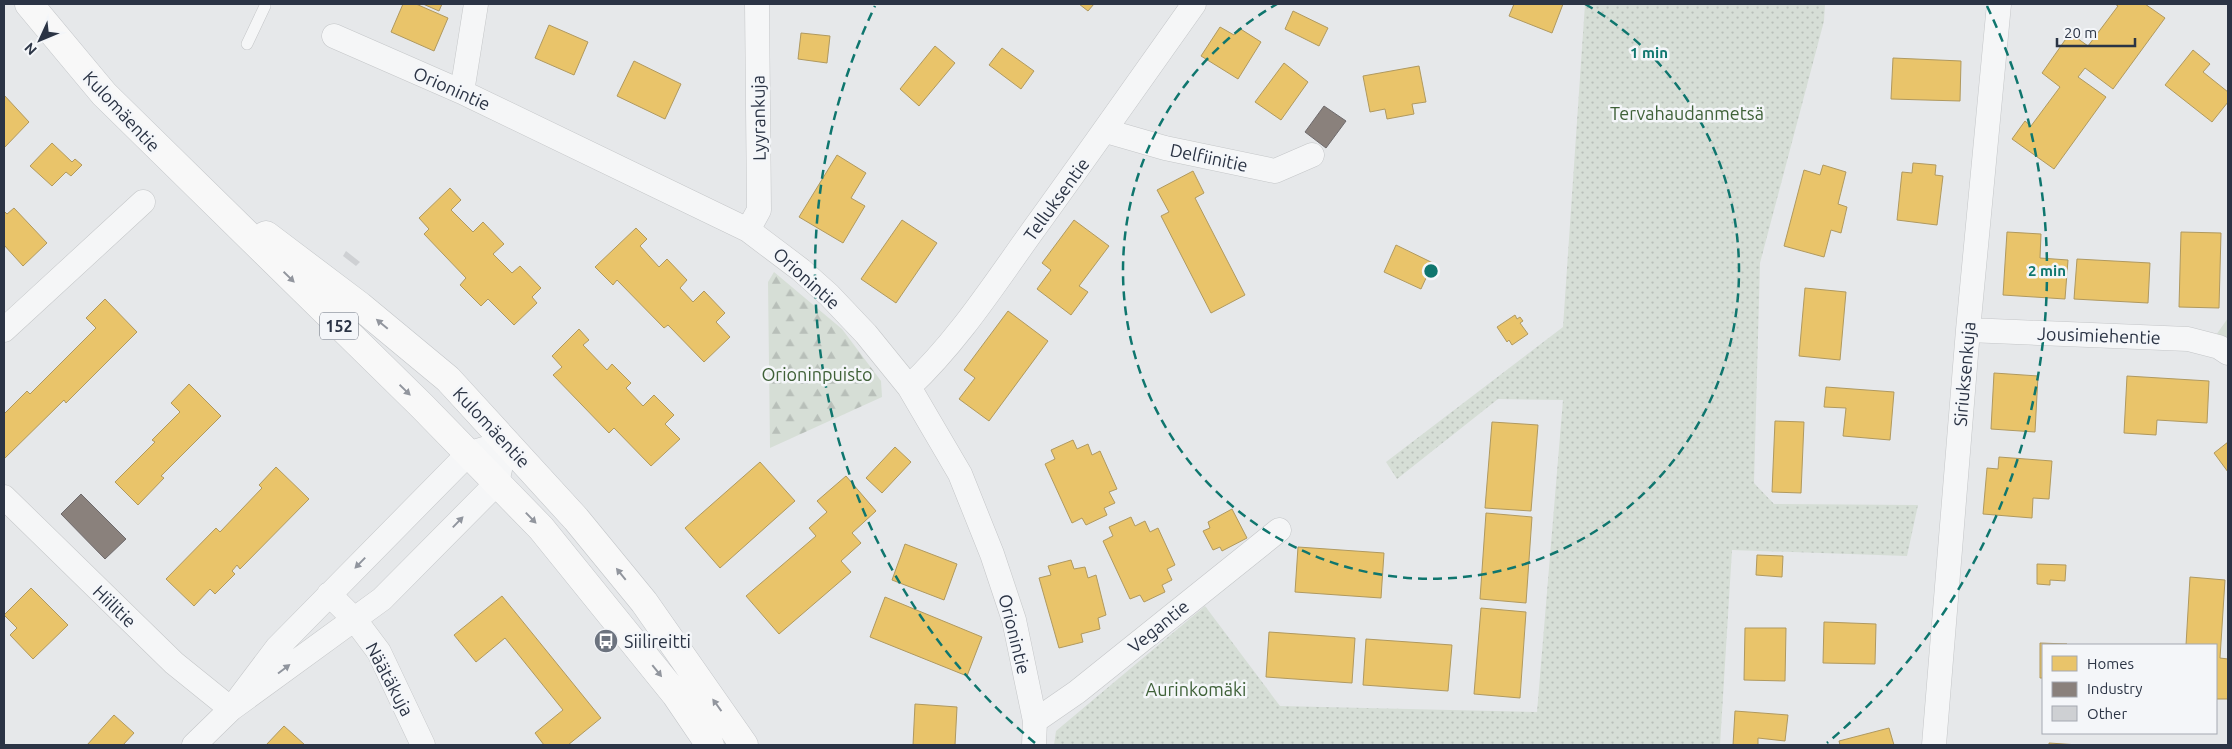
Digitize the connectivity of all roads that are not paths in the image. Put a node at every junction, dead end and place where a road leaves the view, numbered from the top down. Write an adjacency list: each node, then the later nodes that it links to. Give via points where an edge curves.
1 (29, 4): 12 (main road, Kulomäentie / 152, via 104,94)
2 (476, 4): 9 (street)
3 (757, 4): 14 (street, Lyyrankuja, via 759,210)
4 (1193, 4): 10 (street, Telluksentie)
5 (1999, 4): 16 (street, Siriuksenkuja)
6 (265, 6): 8 (lane)
7 (334, 36): 9 (street, Orionintie)
8 (247, 44)
9 (462, 92): 14 (street, Orionintie)
10 (1106, 131): 11 (street, Delfiinitie, via 1165,148 1275,171); 18 (street, Telluksentie, via 970,319 935,362)
11 (1312, 155)
12 (179, 170): 19 (main road, Kulomäentie / 152, one-way to 12, via 448,379 360,306); 20 (main road, Kulomäentie / 152, one-way to 20)
13 (142, 202): 15 (street)
14 (748, 230): 18 (street, Orionintie, via 802,270 829,295)
15 (4, 330)
16 (1968, 330): 17 (street, Jousimiehentie, via 2188,339 2219,347); 33 (street, Siriuksenkuja)
17 (2228, 353)
18 (909, 387): 27 (street, Orionintie, via 960,474 992,554 1014,620)
19 (506, 442): 20 (street); 21 (street); 31 (main road, Kulomäentie / 152, one-way to 19, via 644,602 576,518)
20 (468, 454): 21 (main road, Kulomäentie / 152); 24 (street, one-way to 24)
21 (497, 483): 25 (street, one-way to 21, via 382,599); 30 (main road, Kulomäentie / 152, one-way to 30, via 541,528 628,635 676,695)
22 (4, 497): 26 (street, Hiilitie, via 174,663)
23 (1279, 530): 27 (street, Vegantie, via 1077,692)
24 (329, 594): 25 (street, Näätäkuja); 26 (street, via 277,648)
25 (355, 620): 26 (street, one-way to 25); 29 (street, Näätäkuja, via 379,652)
26 (231, 709): 28 (street)
27 (1035, 721): 32 (street, Orionintie)
28 (194, 745)
29 (424, 745)
30 (710, 745)
31 (744, 745)
32 (1034, 745)
33 (1934, 745)

